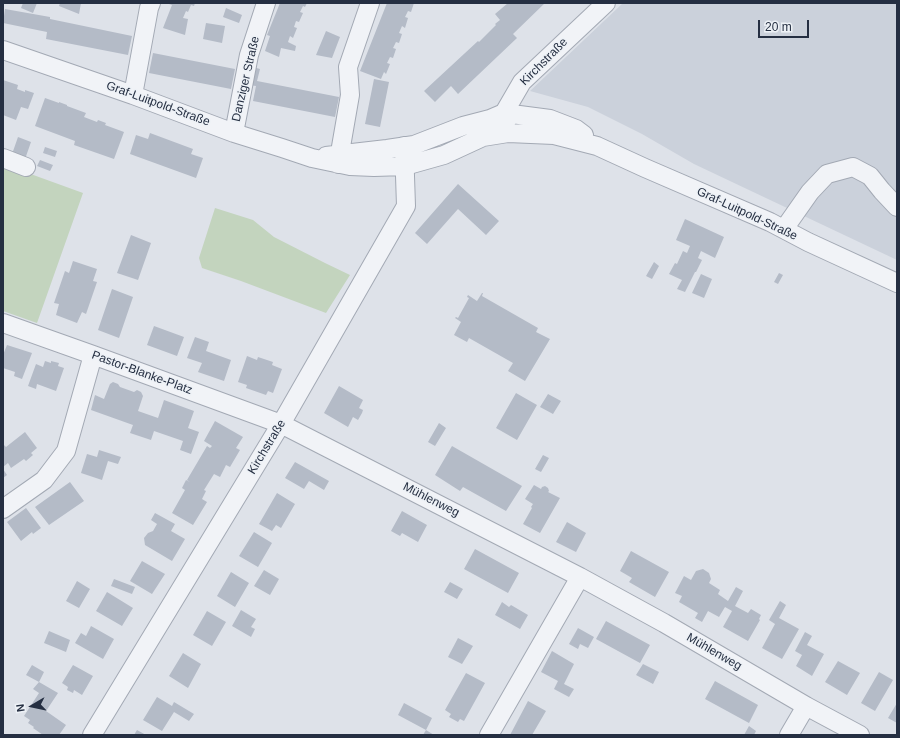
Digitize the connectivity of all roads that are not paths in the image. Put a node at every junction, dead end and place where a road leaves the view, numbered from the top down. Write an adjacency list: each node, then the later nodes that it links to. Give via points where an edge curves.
1 (151, 3): 6 (street)
2 (266, 3): 8 (street, Danziger Straße, via 249,55)
3 (370, 3): 13 (street, via 348,67 350,95)
4 (606, 3): 7 (street, Kirchstraße, via 522,82)
5 (3, 50): 6 (street, Graf-Luitpold-Straße)
6 (134, 95): 8 (street, Graf-Luitpold-Straße)
7 (504, 113): 9 (street); 10 (street, Graf-Luitpold-Straße, via 414,145); 11 (street, Graf-Luitpold-Straße, via 550,119 576,129)
8 (234, 133): 13 (street, Graf-Luitpold-Straße, via 312,158)
9 (508, 133): 11 (street, Graf-Luitpold-Straße, via 554,135); 14 (street, Graf-Luitpold-Straße, via 483,138 444,155)
10 (404, 146): 13 (street, Graf-Luitpold-Straße); 14 (street, Kirchstraße)
11 (597, 146): 17 (street, Graf-Luitpold-Straße)
12 (3, 158): 15 (street)
13 (339, 159): 14 (street, Graf-Luitpold-Straße, via 350,166)
14 (405, 166): 21 (street, Kirchstraße, via 406,206)
15 (26, 167)
16 (897, 207): 17 (street, via 870,176 853,167 827,174 810,192)
17 (784, 229): 18 (street, Graf-Luitpold-Straße)
18 (897, 283)
19 (3, 323): 20 (street, Pastor-Blanke-Platz)
20 (93, 355): 21 (street, Pastor-Blanke-Platz); 22 (street, via 66,451 44,480)
21 (281, 424): 23 (street, Mühlenweg); 25 (street, Kirchstraße)
22 (3, 509)
23 (580, 577): 24 (street, Mühlenweg); 26 (street)
24 (806, 706): 27 (street); 28 (street, Mühlenweg)
25 (92, 735)
26 (489, 735)
27 (789, 735)
28 (860, 735)

